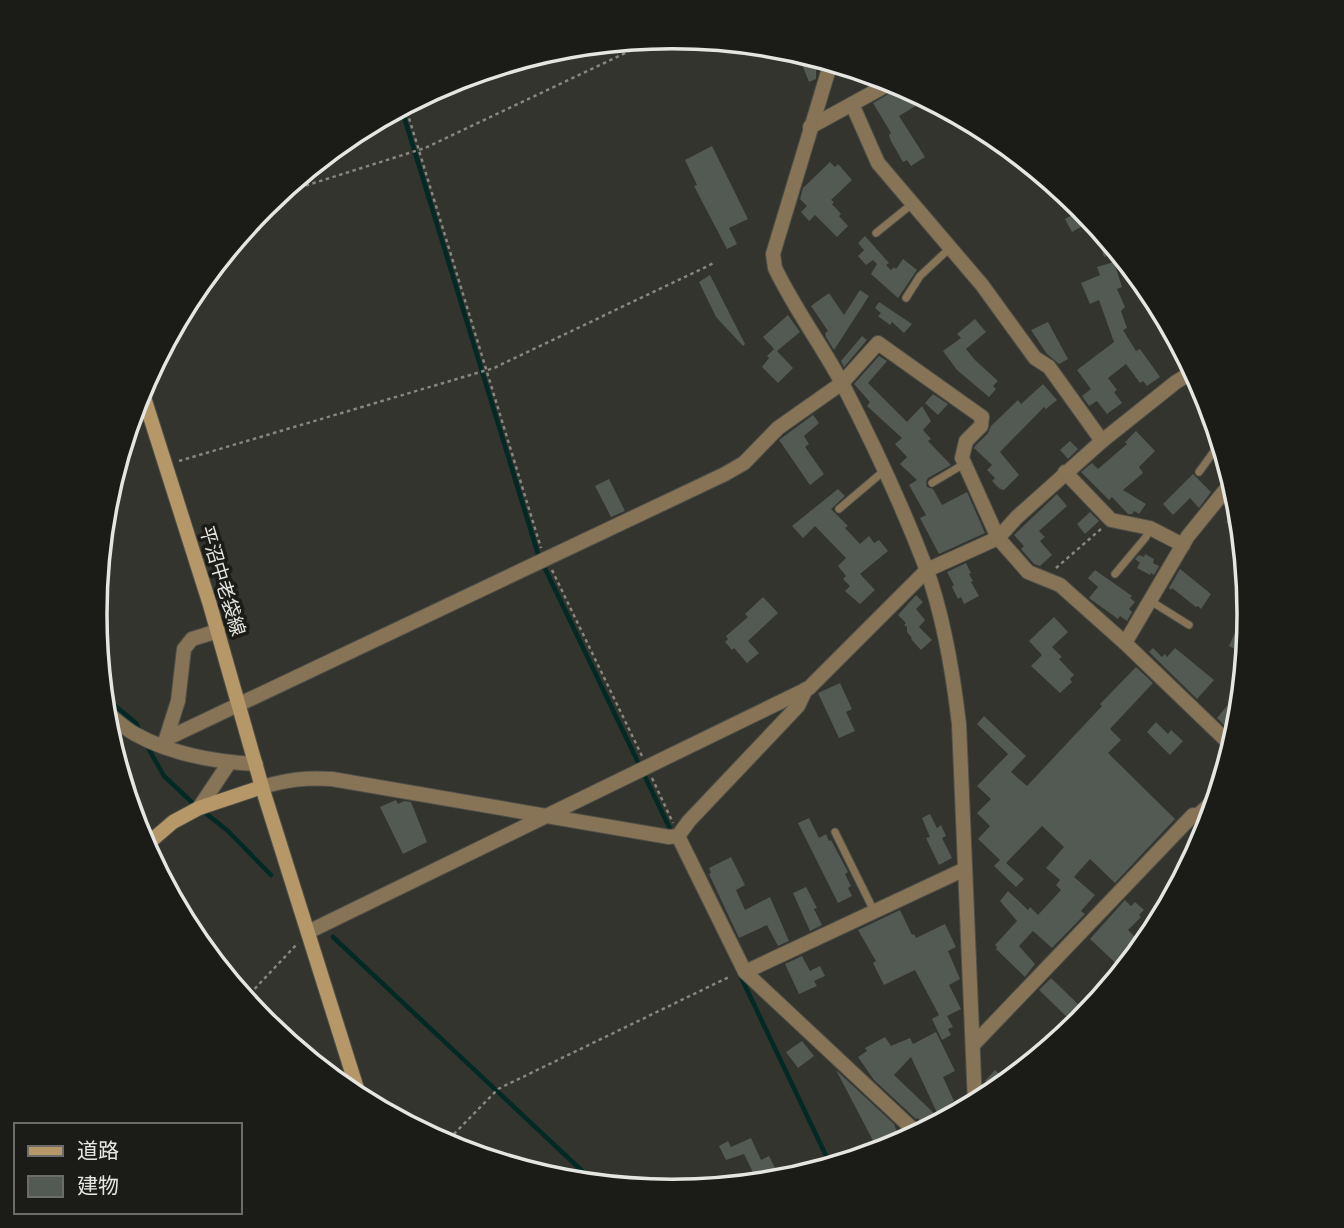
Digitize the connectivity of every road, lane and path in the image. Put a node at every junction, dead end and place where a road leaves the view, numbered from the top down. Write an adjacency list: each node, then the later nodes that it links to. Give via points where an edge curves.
1 (630, 51): 7 (path)
2 (828, 71): 6 (street)
3 (880, 89): 4 (street)
4 (852, 104): 6 (street); 9 (street, via 878,163)
5 (408, 115): 7 (path)
6 (810, 127): 16 (street, via 773,254 775,268)
7 (418, 150): 8 (path); 14 (path)
8 (302, 187)
9 (912, 204): 10 (lane); 11 (street)
10 (876, 233)
11 (950, 247): 13 (lane, via 920,276); 18 (street, via 1035,358 1049,367)
12 (714, 263): 14 (path)
13 (906, 298)
14 (487, 368): 21 (path); 32 (path)
15 (1185, 377): 18 (street)
16 (842, 383): 20 (street, via 878,343 982,416 981,426 966,441); 22 (street); 32 (street, via 778,428 744,463)
17 (147, 406): 21 (main road, 平沼中老袋線)
18 (1102, 441): 23 (street)
19 (1213, 452): 24 (lane)
20 (964, 464): 25 (lane); 30 (street)
21 (166, 466): 38 (main road, 平沼中老袋線)
22 (885, 470): 27 (lane); 33 (street)
23 (1065, 472): 28 (street); 30 (street)
24 (1199, 472)
25 (932, 483)
26 (1224, 493): 31 (street)
27 (839, 509)
28 (1111, 520): 29 (street); 35 (path, via 1054,570)
29 (1150, 528): 31 (street); 34 (lane)
30 (998, 538): 33 (street); 35 (street, via 1028,572)
31 (1183, 545): 36 (street)
32 (547, 559): 41 (street); 47 (path)
33 (927, 570): 40 (street); 56 (street, via 956,699)
34 (1115, 574)
35 (1050, 581): 39 (street)
36 (1149, 600): 37 (lane); 39 (street)
37 (1189, 625)
38 (218, 631): 41 (main road, 平沼中老袋線); 44 (street, via 192,639 184,649 178,701)
39 (1125, 643): 43 (street)
40 (806, 690): 47 (street); 54 (street, via 798,706)
41 (239, 706): 44 (street); 46 (main road, 平沼中老袋線)
42 (117, 721): 44 (street, via 133,733)
43 (1223, 737)
44 (165, 743): 45 (street)
45 (229, 763): 46 (street); 50 (street)
46 (256, 764): 48 (main road, 平沼中老袋線)
47 (647, 767): 52 (street); 54 (path)
48 (262, 787): 50 (main road); 52 (street, via 309,777 332,779); 58 (main road, 平沼中老袋線)
49 (1204, 805): 51 (lane)
50 (199, 808): 55 (main road)
51 (1193, 814): 61 (street)
52 (543, 817): 54 (street); 58 (street)
53 (835, 832): 57 (lane)
54 (678, 836): 59 (street)
55 (154, 838)
56 (965, 869): 57 (street); 61 (street)
57 (874, 912): 59 (street)
58 (308, 932): 60 (path); 62 (main road, 平沼中老袋線)
59 (744, 971): 64 (street); 65 (path, via 498,1089)
60 (252, 992)
61 (973, 1045): 63 (street)
62 (355, 1082)
63 (975, 1091)
64 (910, 1126)
65 (453, 1135)

